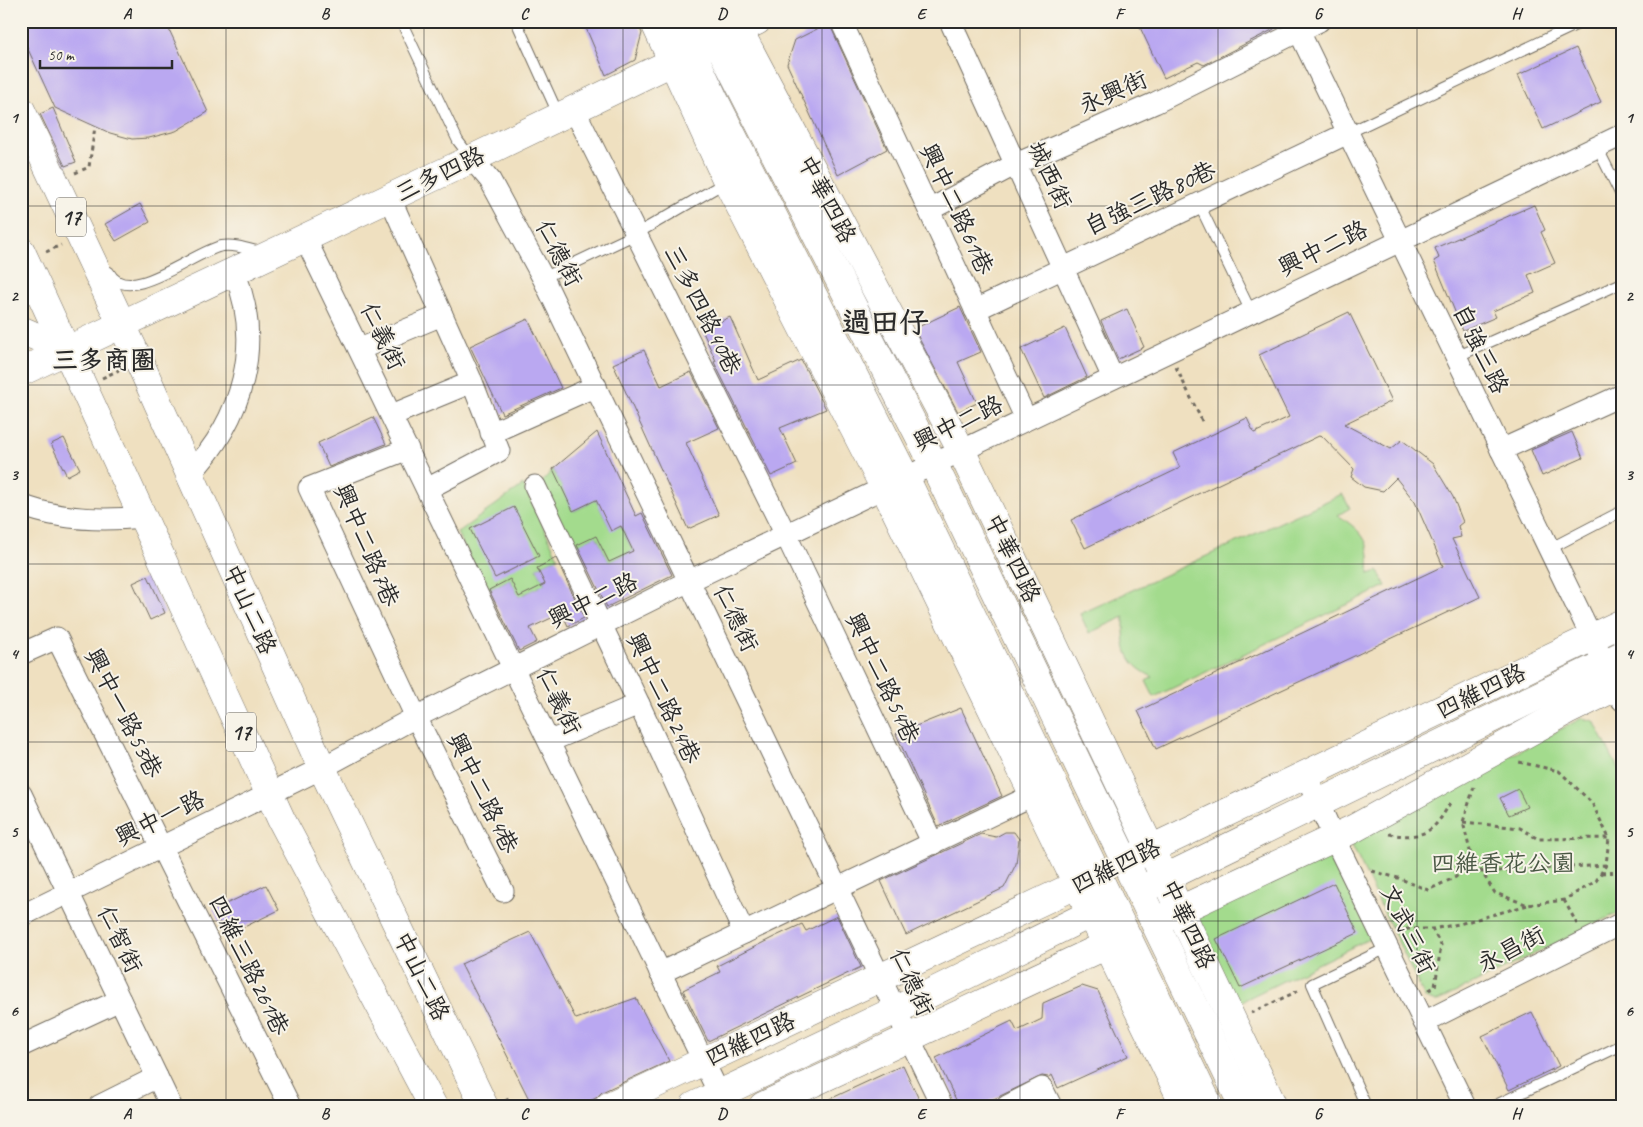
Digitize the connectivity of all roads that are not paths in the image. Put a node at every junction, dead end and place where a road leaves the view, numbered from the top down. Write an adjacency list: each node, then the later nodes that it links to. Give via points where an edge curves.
1 (401, 21): 16 (lane, via 458,141)
2 (516, 21): 12 (lane)
3 (654, 21): 10 (main road, 中華四路)
4 (678, 21): 10 (main road, 中華四路)
5 (841, 21): 22 (street, 興中二路61巷)
6 (950, 21): 17 (street, 城西街)
7 (1319, 21): 9 (street, 永興街)
8 (1584, 21): 13 (lane)
9 (1296, 26): 13 (street, 自強三路); 17 (street, 永興街, via 1154,103)
10 (717, 36): 12 (main road, 三多四路); 18 (main road, 中華四路); 50 (main road, 中華四路); 52 (main road, 中華四路); 54 (main road, 中華四路)
11 (21, 110): 26 (main road, 中山二路 / 17)
12 (567, 113): 16 (main road, 三多四路); 23 (street, 三多四路40巷)
13 (1348, 133): 21 (street, 自強三路80巷); 25 (street, 自強三路)
14 (1622, 135): 15 (street, 興中二路)
15 (1597, 147): 19 (lane); 25 (street, 興中二路)
16 (472, 159): 20 (main road, 三多四路); 31 (street, 仁德街, via 490,180)
17 (1016, 164): 22 (street, 永興街); 29 (street, 城西街)
18 (727, 181): 23 (lane); 54 (main road, 中華四路)
19 (1622, 197)
20 (390, 198): 24 (main road, 三多四路); 35 (street)
21 (1199, 204): 29 (street, 自強三路80巷); 34 (lane)
22 (929, 210): 33 (street, 興中二路61巷)
23 (636, 234): 31 (lane); 60 (street, 三多四路40巷)
24 (306, 238): 27 (main road, 三多四路); 38 (street, 仁義街)
25 (1400, 241): 34 (street, 興中二路); 40 (street, 自強三路)
26 (83, 242): 27 (lane, via 102,256 113,280 119,284 154,278 221,246); 36 (main road, 中山二路 / 17)
27 (271, 254): 30 (main road, 三多四路)
28 (23, 256): 39 (main road, 中山二路 / 17)
29 (1064, 269): 33 (street, 自強三路80巷); 42 (street, 城西街)
30 (234, 271): 36 (main road, 三多四路); 53 (street, via 244,295 246,373 219,440)
31 (544, 278): 44 (street, 仁德街)
32 (1622, 283): 40 (lane)
33 (975, 310): 47 (street, 興中二路61巷)
34 (1251, 312): 42 (street, 興中二路)
35 (442, 314): 38 (street); 43 (street)
36 (121, 324): 39 (main road, 三多四路); 53 (main road, 中山二路 / 17)
37 (21, 330): 39 (main road)
38 (360, 349): 46 (street, 仁義街)
39 (66, 350): 41 (main road, 三多四路); 59 (main road, 中山二路 / 17)
40 (1456, 357): 51 (street, 自強三路)
41 (21, 372)
42 (1113, 378): 47 (street, 興中二路)
43 (472, 382): 46 (street); 48 (street)
44 (596, 386): 48 (street); 62 (street, 仁德街)
45 (1622, 395): 51 (street)
46 (392, 415): 49 (street, 仁義街)
47 (1026, 419): 50 (street, 興中二路)
48 (495, 442): 56 (street)
49 (408, 449): 56 (street, 仁義街); 70 (street, 興中二路7巷, via 309,488)
50 (961, 450): 52 (street, 興中二路); 81 (main road, 中華四路)
51 (1501, 450): 61 (street, 自強三路)
52 (933, 463): 54 (street, 興中二路); 82 (main road, 中華四路)
53 (190, 475): 72 (main road, 中山二路 / 17)
54 (894, 482): 60 (street, 興中二路); 76 (main road, 中華四路); 84 (main road, 中華四路)
55 (535, 486): 64 (street, 興中二路24巷)
56 (427, 489): 67 (street, 仁義街)
57 (21, 505): 59 (street, via 72,517 112,520)
58 (1622, 511): 61 (lane)
59 (143, 517): 75 (main road, 中山二路 / 17)
60 (786, 535): 62 (street, 興中二路); 79 (street, 興中二路54巷)
61 (1549, 549): 65 (street, 自強三路)
62 (690, 581): 64 (street, 興中二路); 85 (street, 仁德街)
63 (1622, 624): 65 (main road, 四維四路)
64 (600, 626): 67 (street, 興中二路); 69 (street, 興中二路24巷)
65 (1592, 638): 68 (street, 自強三路); 73 (main road, 四維四路)
66 (21, 654): 80 (street, 興中一路53巷, via 57,638)
67 (514, 668): 70 (street, 興中二路); 71 (street, 仁義街)
68 (1617, 678): 77 (main road, 四維四路); 78 (main road)
69 (639, 704): 71 (street); 94 (street, 興中二路24巷)
70 (416, 717): 72 (street, 興中二路); 87 (street, 興中二路4巷)
71 (550, 742): 97 (street, 仁義街)
72 (322, 768): 75 (street, 興中一路); 112 (main road, 中山二路 / 17)
73 (1306, 775): 77 (street, 文武三街); 81 (main road, 四維四路)
74 (21, 794): 88 (street, 仁智街)
75 (269, 794): 80 (street, 興中一路); 111 (main road, 中山二路 / 17)
76 (1033, 795): 79 (street); 84 (main road, 中華四路)
77 (1319, 804): 78 (street, 文武三街); 83 (main road, 四維四路)
78 (1334, 838): 90 (main road); 95 (street, 文武三街)
79 (932, 844): 85 (street)
80 (161, 847): 88 (street, 興中一路); 110 (street, 四維三路261巷)
81 (1152, 848): 82 (main road, 四維四路); 83 (main road, 中華四路)
82 (1126, 861): 84 (main road, 四維四路); 86 (main road, 中華四路)
83 (1166, 878): 86 (main road, 四維四路); 90 (main road, 中華四路)
84 (1087, 879): 89 (main road, 中華四路); 98 (main road, 四維四路)
85 (837, 888): 94 (street); 98 (street, 仁德街)
86 (1140, 890): 89 (main road, 四維四路); 92 (main road, 中華四路)
87 (502, 892)
88 (68, 893): 91 (street, 興中一路); 99 (street, 仁智街)
89 (1101, 908): 96 (main road, 中華四路); 100 (main road, 四維四路)
90 (1181, 910): 92 (main road); 122 (main road, 中華四路)
91 (21, 916)
92 (1155, 922): 96 (main road); 121 (main road, 中華四路)
93 (1622, 923): 101 (street, 永昌街)
94 (744, 933): 97 (street)
95 (1393, 938): 101 (street, 文武三街); 123 (lane, via 1312,984)
96 (1117, 941): 102 (main road); 119 (main road, 中華四路); 120 (main road, 中華四路)
97 (660, 973): 105 (street, 仁義街)
98 (881, 978): 100 (street, 仁德街); 105 (main road, 四維四路)
99 (120, 1000): 104 (street); 106 (street, 仁智街)
100 (896, 1010): 102 (street, 仁德街); 107 (main road, 四維四路)
101 (1424, 1022): 124 (street, 文武三街)
102 (909, 1037): 115 (main road); 116 (street, 仁德街)
103 (1622, 1045): 125 (lane)
104 (21, 1046)
105 (704, 1060): 107 (street, 仁義街); 113 (main road, 四維四路)
106 (157, 1077): 108 (street); 109 (street, 仁智街)
107 (722, 1099): 114 (main road, 四維四路)
108 (100, 1106)
109 (171, 1106)
110 (290, 1106)
111 (433, 1106)
112 (484, 1106)
113 (609, 1106)
114 (694, 1106)
115 (763, 1106)
116 (942, 1106)
117 (1008, 1106): 118 (street, via 1042,1088)
118 (1051, 1106)
119 (1185, 1106)
120 (1209, 1106)
121 (1243, 1106)
122 (1273, 1106)
123 (1366, 1106)
124 (1464, 1106)
125 (1494, 1106)

